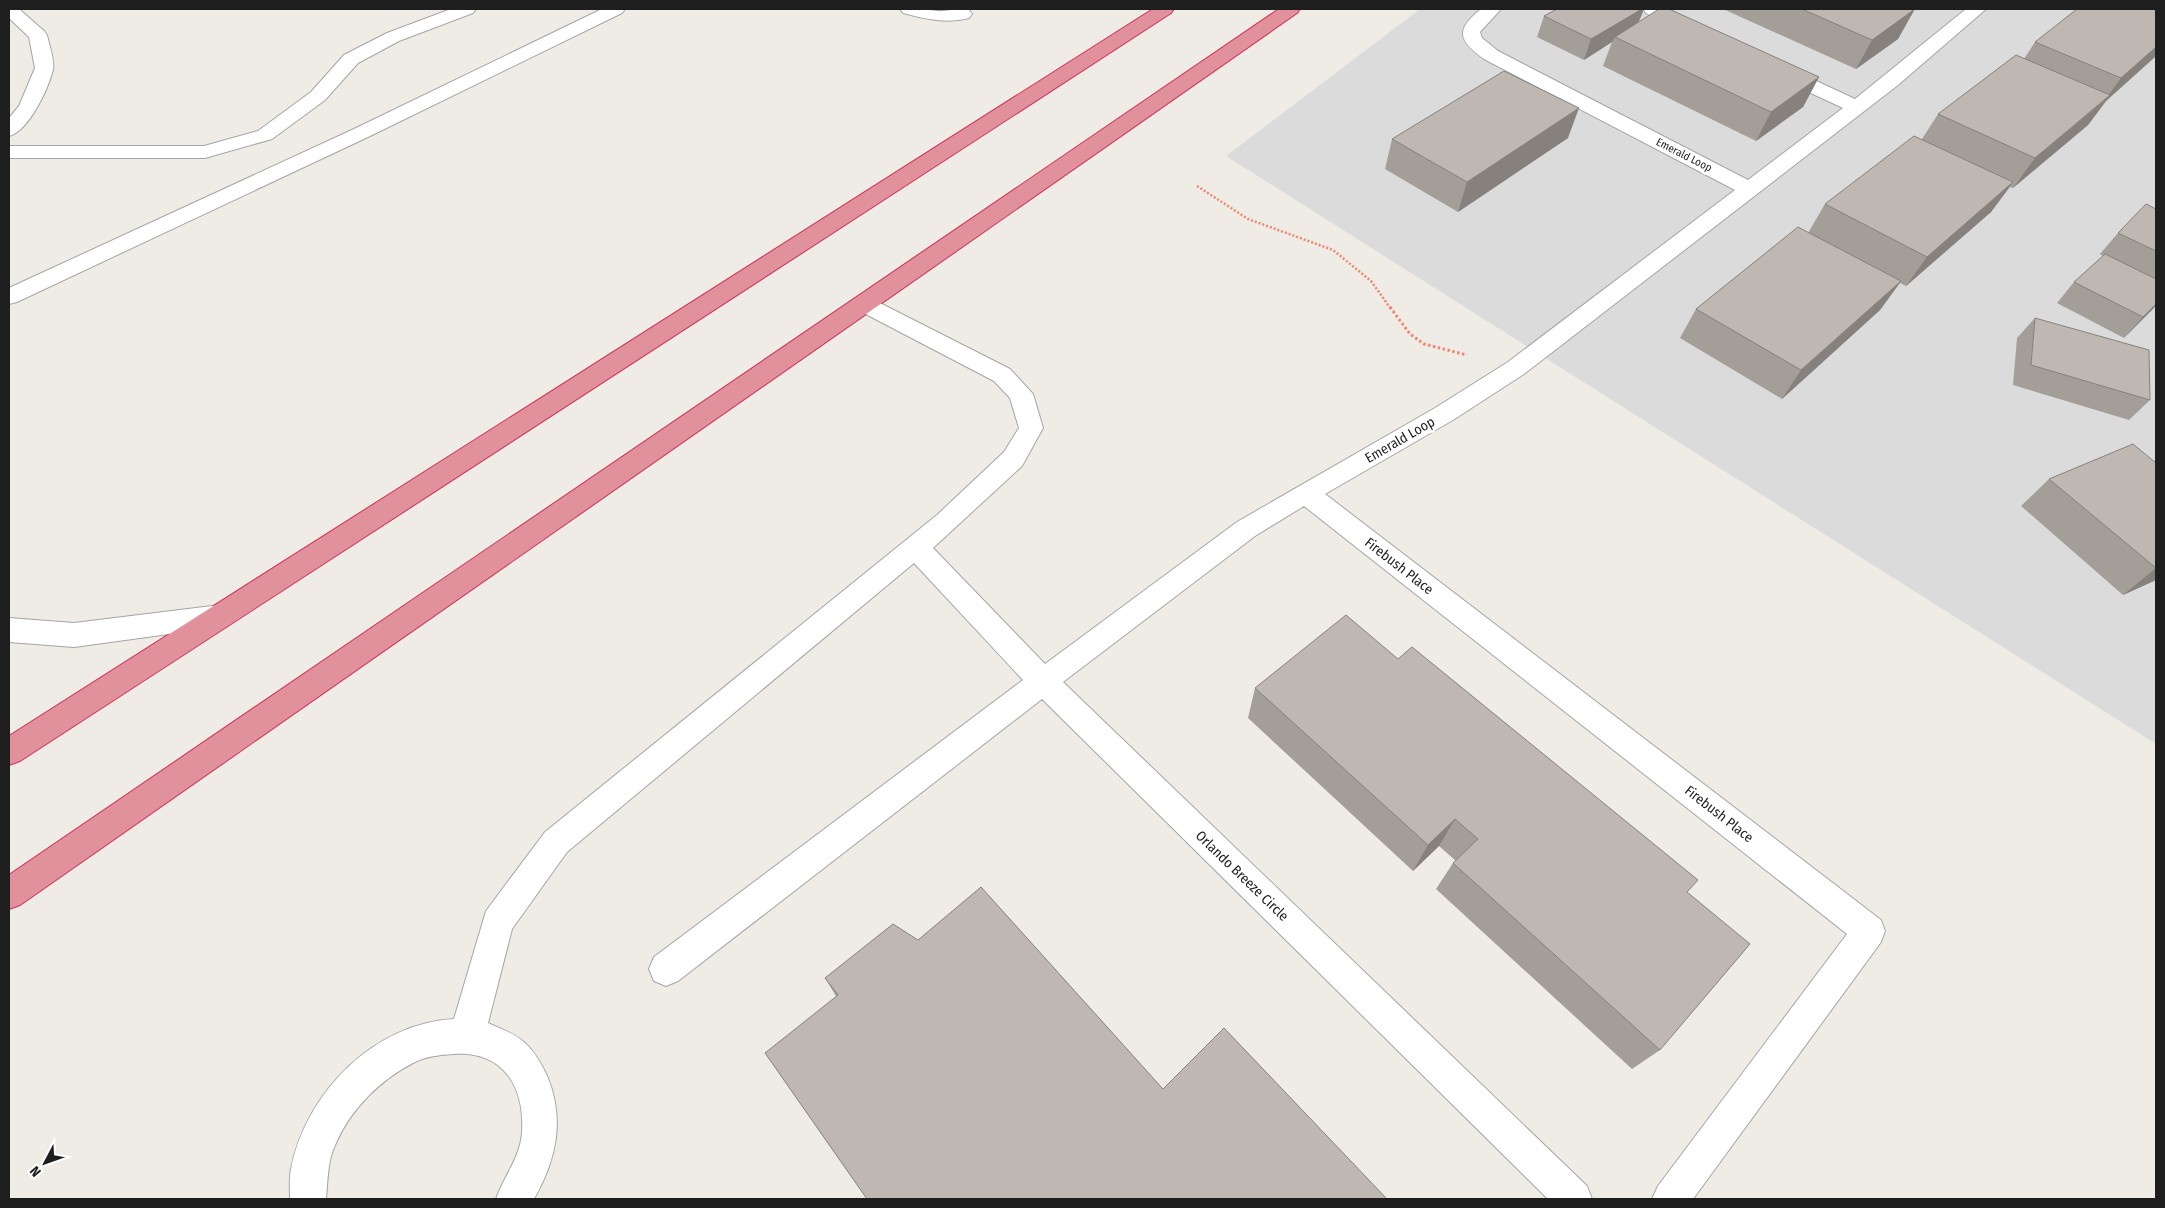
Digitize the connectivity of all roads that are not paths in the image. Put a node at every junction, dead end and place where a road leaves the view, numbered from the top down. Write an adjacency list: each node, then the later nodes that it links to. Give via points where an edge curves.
1 (9, 9): 14 (street, via 38,35 44,68 28,108)
2 (467, 9): 15 (street, via 393,37 351,59 318,96 265,135 205,152)
3 (616, 9): 17 (street, via 361,133)
4 (908, 9): 10 (street, via 937,16)
5 (1165, 9): 21 (highway)
6 (1291, 9): 18 (highway)
7 (1492, 9): 16 (street, Emerald Loop, via 1473,24 1470,32 1472,39 1490,55)
8 (1652, 9): 11 (street)
9 (1977, 9): 13 (street, Emerald Loop)
10 (963, 14)
11 (1701, 35)
12 (1762, 63): 13 (street)
13 (1857, 107): 16 (street, Emerald Loop)
14 (9, 130)
15 (9, 152)
16 (1749, 189): 19 (street, Emerald Loop, via 1516,368 1362,463)
17 (9, 297)
18 (864, 304): 20 (street, via 1002,375 1022,394 1031,428 1013,459); 25 (highway)
19 (1305, 493): 23 (street, Emerald Loop, via 1246,530); 31 (street, Firebush Place, via 1869,931)
20 (915, 547): 23 (street, Orlando Breeze Circle); 27 (street, via 556,842 498,922)
21 (220, 616): 22 (street, via 74,635); 24 (highway)
22 (9, 630)
23 (1043, 681): 26 (street, Emerald Loop); 30 (street, Orlando Breeze Circle)
24 (9, 752)
25 (9, 894)
26 (666, 969)
27 (467, 1036): 28 (street, via 433,1038 396,1052 364,1075 335,1107 316,1144 307,1183); 29 (street, via 499,1044 523,1065 538,1095 540,1134 529,1174)
28 (308, 1199)
29 (514, 1199)
30 (1574, 1199)
31 (1670, 1199)

